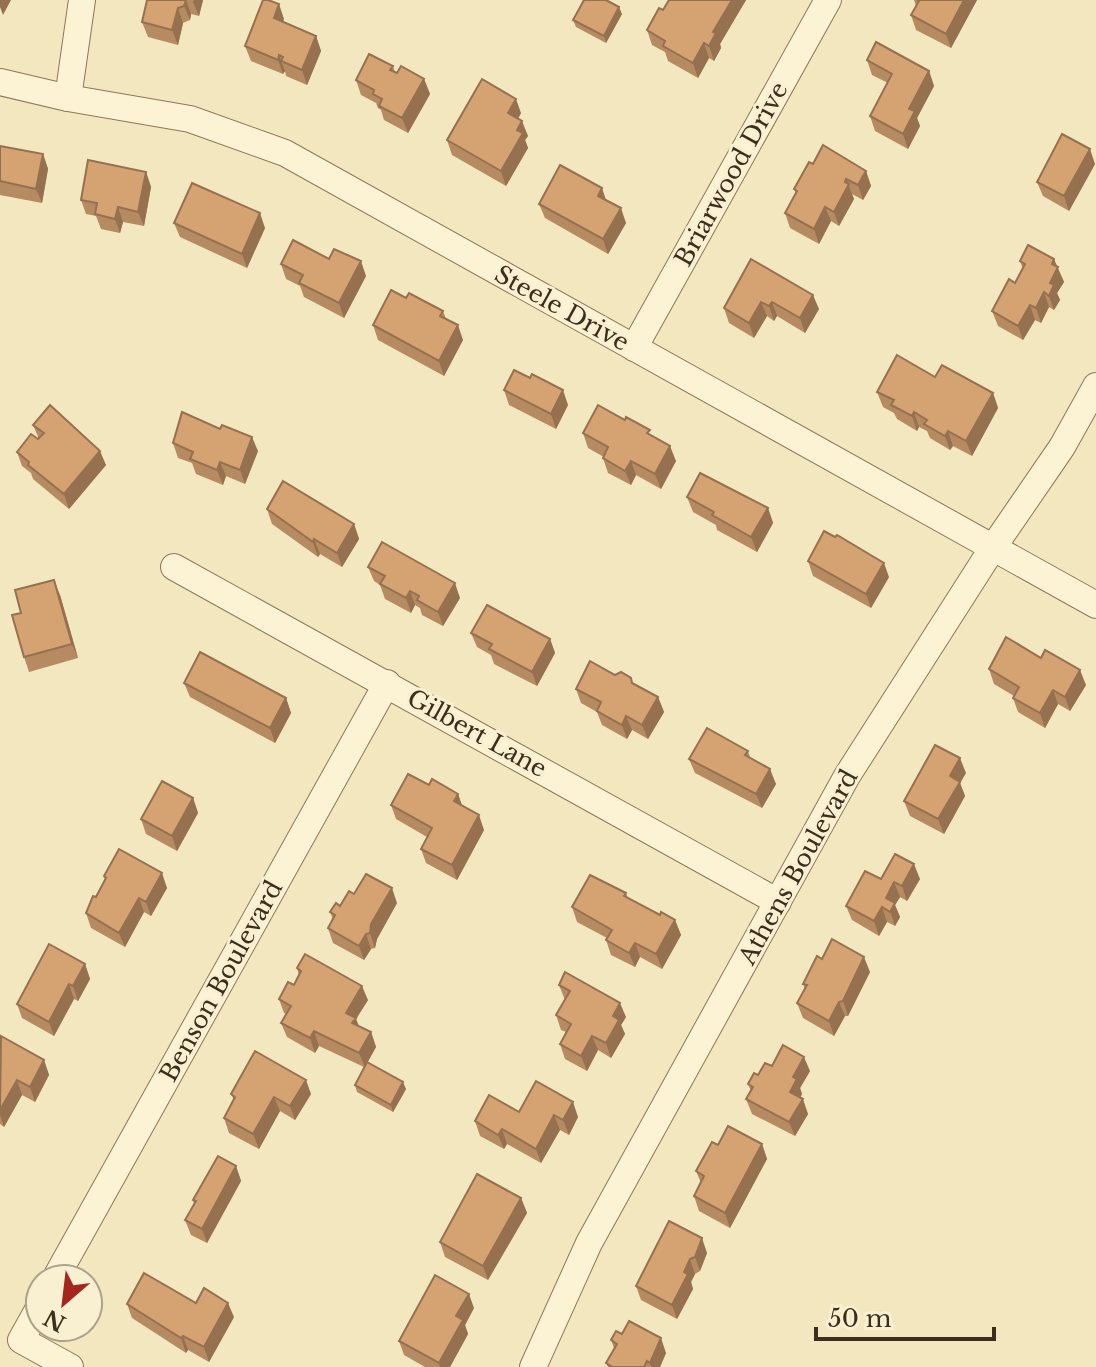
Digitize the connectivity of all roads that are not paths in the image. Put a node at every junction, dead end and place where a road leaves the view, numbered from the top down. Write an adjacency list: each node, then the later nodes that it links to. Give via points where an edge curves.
1 (82, 0): 4 (street)
2 (828, 0): 5 (street, Briarwood Drive)
3 (0, 82): 4 (street, Steele Drive)
4 (68, 98): 5 (street, Steele Drive, via 190,119 285,153)
5 (634, 348): 7 (street, Steele Drive)
6 (1096, 386): 7 (street, Athens Boulevard, via 1062,447)
7 (992, 549): 9 (street, Steele Drive); 11 (street, Athens Boulevard, via 847,776)
8 (174, 567): 10 (street, Gilbert Lane)
9 (1096, 605)
10 (387, 683): 11 (street, Gilbert Lane); 12 (street, Benson Boulevard)
11 (778, 902): 15 (street, Athens Boulevard, via 589,1243)
12 (64, 1263)
13 (26, 1343): 14 (street)
14 (70, 1367)
15 (533, 1367)

